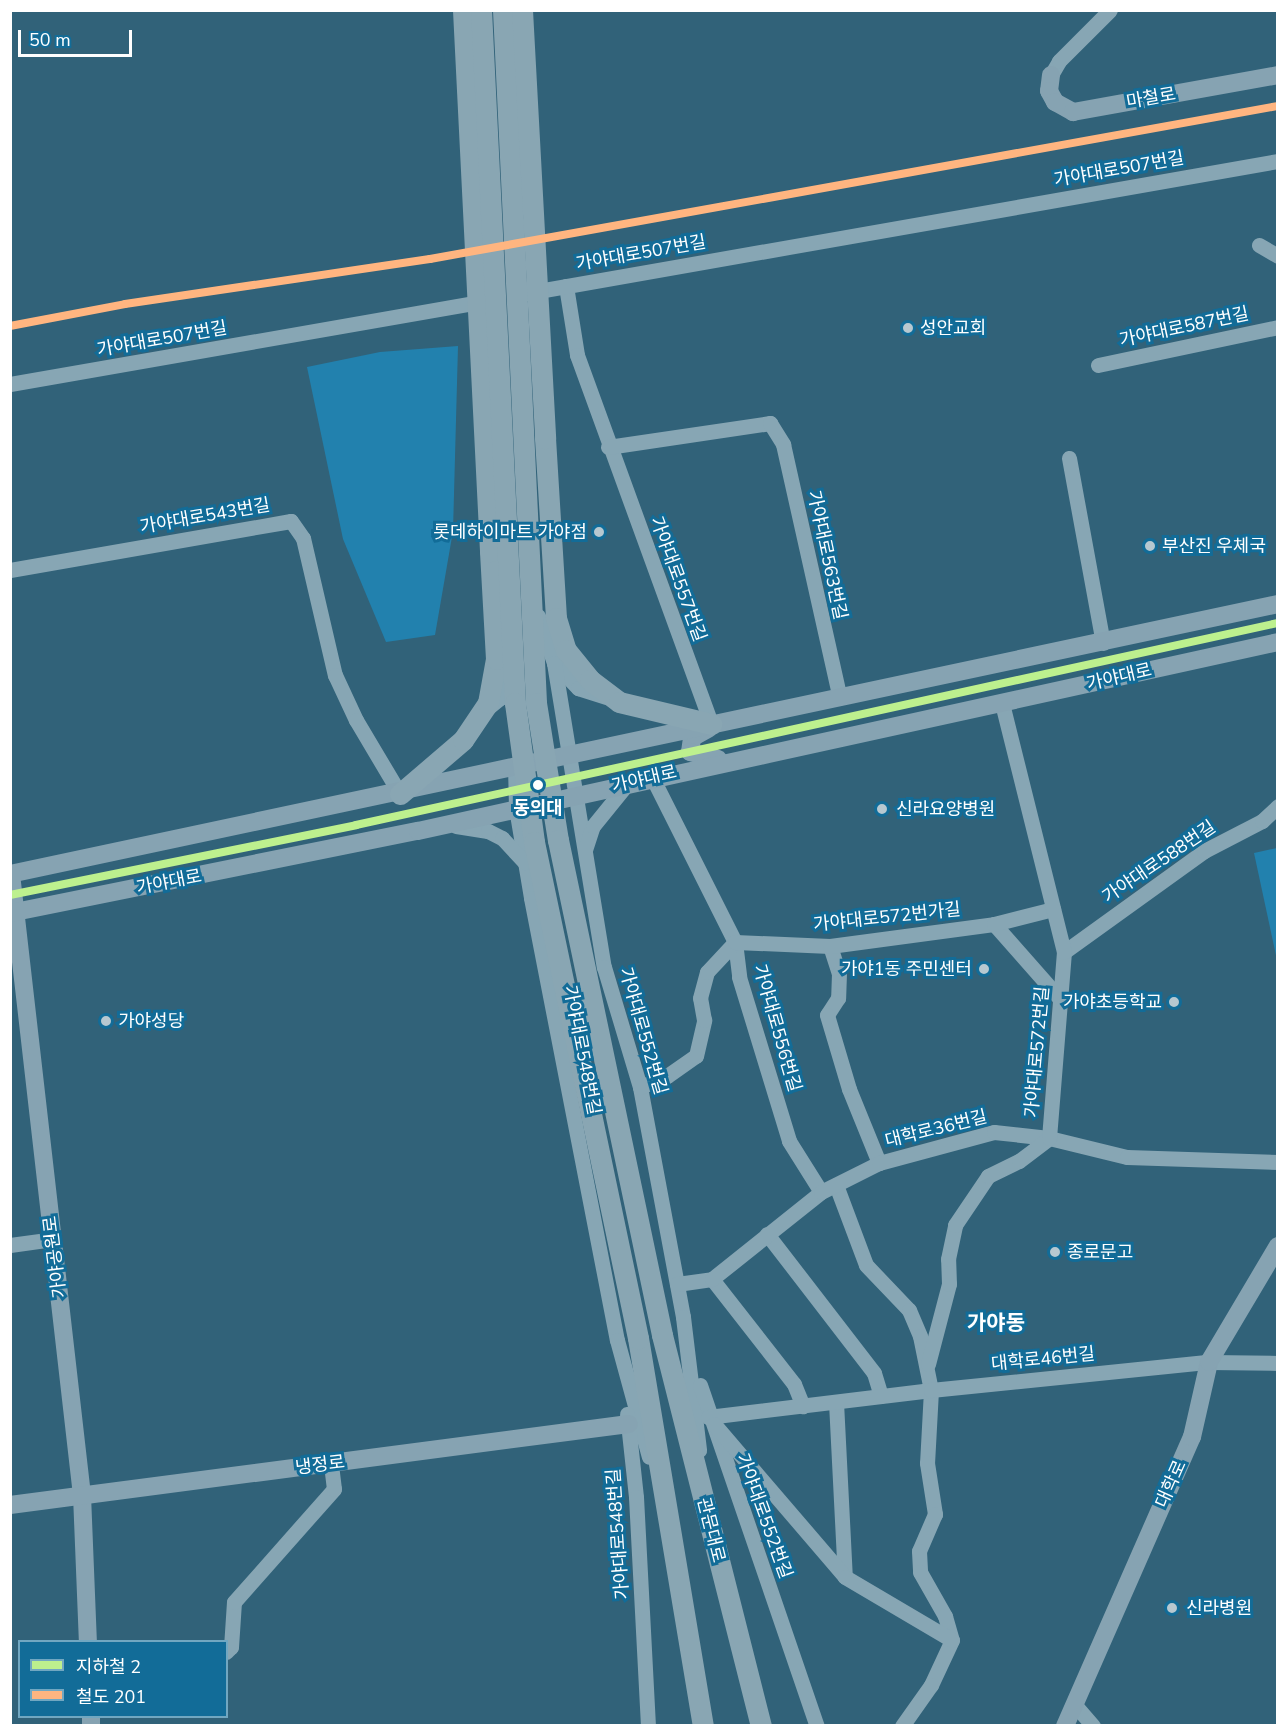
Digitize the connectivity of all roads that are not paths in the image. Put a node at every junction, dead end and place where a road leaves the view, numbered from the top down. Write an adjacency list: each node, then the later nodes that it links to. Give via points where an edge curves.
1 (463, 10): 26 (highway, bridge, via 496,659 488,703)
2 (481, 10): 61 (highway, bridge, via 515,703 534,842)
3 (504, 10): 74 (highway, 관문대로, bridge, via 536,703 558,840 662,1335)
4 (522, 10): 24 (highway, bridge, via 556,618 566,650 590,680)
5 (1110, 10): 6 (street, via 1059,61)
6 (1051, 75): 7 (main road, 마철로, via 1049,91 1055,102 1073,112)
7 (1278, 75)
8 (1278, 161): 11 (street, 가야대로507번길)
9 (1259, 245): 10 (street)
10 (1278, 256)
11 (566, 286): 14 (street, 가야대로507번길); 15 (street, 가야대로557번길, via 577,355)
12 (1278, 327): 13 (street, 가야대로587번길)
13 (1098, 365)
14 (10, 384)
15 (608, 447): 23 (street, 가야대로563번길, via 770,423 783,444); 27 (street, 가야대로557번길)
16 (1069, 458): 21 (street)
17 (10, 570): 33 (street, 가야대로543번길, via 291,521 303,538 335,675 356,720)
18 (1278, 604): 21 (main road, 가야대로)
19 (518, 612): 22 (street, 가야대로552번길, via 519,549); 26 (street, via 500,698); 30 (street, 가야대로548번길)
20 (1278, 642): 25 (main road, 가야대로)
21 (1103, 643): 23 (main road, 가야대로)
22 (554, 663): 24 (street, via 578,688); 28 (street, 가야대로552번길)
23 (840, 698): 27 (main road, 가야대로)
24 (619, 702): 27 (highway)
25 (1002, 703): 29 (main road, 가야대로); 41 (street, 가야대로572번길)
26 (482, 712): 33 (highway, via 464,740)
27 (715, 724): 28 (main road, 가야대로); 29 (main road, via 692,738 690,752)
28 (568, 756): 30 (main road, 가야대로); 34 (street, 가야대로552번길)
29 (731, 760): 31 (main road, 가야대로)
30 (515, 767): 33 (main road, 가야대로); 36 (street, 가야대로548번길)
31 (652, 777): 32 (main road, 가야대로); 44 (street, 가야대로556번길)
32 (628, 783): 34 (main road, 가야대로); 38 (street, via 593,826)
33 (400, 794): 40 (main road, 가야대로)
34 (574, 795): 36 (main road, 가야대로); 38 (street, 가야대로552번길)
35 (1278, 806): 46 (street, 가야대로588번길, via 1262,821 1204,851)
36 (516, 808): 37 (main road, 가야대로); 39 (street, 가야대로548번길)
37 (438, 826): 39 (street, via 488,831 512,847); 42 (main road, 가야대로)
38 (584, 853): 48 (street, 가야대로552번길, via 604,966)
39 (526, 865): 61 (street, 가야대로548번길)
40 (11, 874): 42 (main road, 가야공원로)
41 (1053, 909): 43 (street, 가야대로572번가길); 46 (street, 가야대로572번길)
42 (13, 912): 55 (main road, 가야공원로)
43 (994, 924): 45 (street, 가야대로572번가길); 47 (street)
44 (735, 942): 45 (street, 가야대로572번가길); 48 (street, via 707,972 700,998 704,1020 696,1056 667,1076); 53 (street, 가야대로556번길, via 739,977 789,1141)
45 (830, 946): 51 (street, via 839,973 838,998 827,1015 849,1089)
46 (1064, 952): 47 (street, 가야대로572번길)
47 (1061, 1000): 49 (street, 가야대로572번길)
48 (640, 1087): 59 (street, 가야대로552번길)
49 (1049, 1138): 50 (street, 대학로36번길, via 1127,1157); 51 (street, 대학로36번길, via 994,1132); 64 (street, 가야대로572번길, via 1019,1161 988,1176 955,1225 948,1259 949,1284)
50 (1278, 1162)
51 (879, 1163): 52 (street, 대학로36번길)
52 (836, 1185): 53 (street, 대학로36번길); 64 (street, 가야대로572번길, via 866,1265 909,1310)
53 (821, 1192): 54 (street, 대학로36번길)
54 (767, 1234): 58 (street, 대학로36번길); 66 (street, via 874,1372)
55 (53, 1239): 56 (street); 72 (main road, 가야공원로)
56 (10, 1245)
57 (1278, 1246): 62 (main road, 대학로)
58 (712, 1280): 59 (street); 68 (street, via 794,1384)
59 (677, 1284): 60 (street, 가야대로552번길)
60 (683, 1317): 69 (street, 가야대로552번길); 74 (street, 가야대로552번길)
61 (627, 1339): 70 (street, 가야대로548번길); 81 (highway, via 669,1527)
62 (1209, 1362): 63 (street, 대학로46번길); 65 (street, 대학로46번길); 79 (main road, 대학로, via 1192,1437)
63 (1278, 1363)
64 (928, 1364): 65 (street, 가야대로572번길)
65 (931, 1390): 66 (street, 대학로46번길); 77 (street, 가야대로572번길, via 927,1463 935,1514 919,1551 920,1572 945,1616)
66 (881, 1396): 67 (street, 대학로46번길)
67 (837, 1402): 68 (street, 대학로46번길); 75 (street)
68 (803, 1406): 69 (street, 대학로46번길)
69 (708, 1418): 75 (street); 83 (street, 가야대로552번길)
70 (629, 1424): 71 (main road, 냉정로); 80 (street, 가야대로548번길)
71 (331, 1463): 72 (main road, 냉정로); 78 (street, via 334,1489 234,1602)
72 (82, 1495): 73 (main road, 냉정로); 76 (main road, 가야공원로)
73 (10, 1505)
74 (705, 1509): 82 (highway, 관문대로)
75 (844, 1576): 77 (street)
76 (88, 1640)
77 (952, 1640): 84 (street, via 930,1685)
78 (228, 1650)
79 (1074, 1704): 85 (main road, 대학로); 86 (street)
80 (648, 1725)
81 (703, 1725)
82 (761, 1725)
83 (816, 1725)
84 (902, 1725)
85 (1065, 1725)
86 (1093, 1725)

